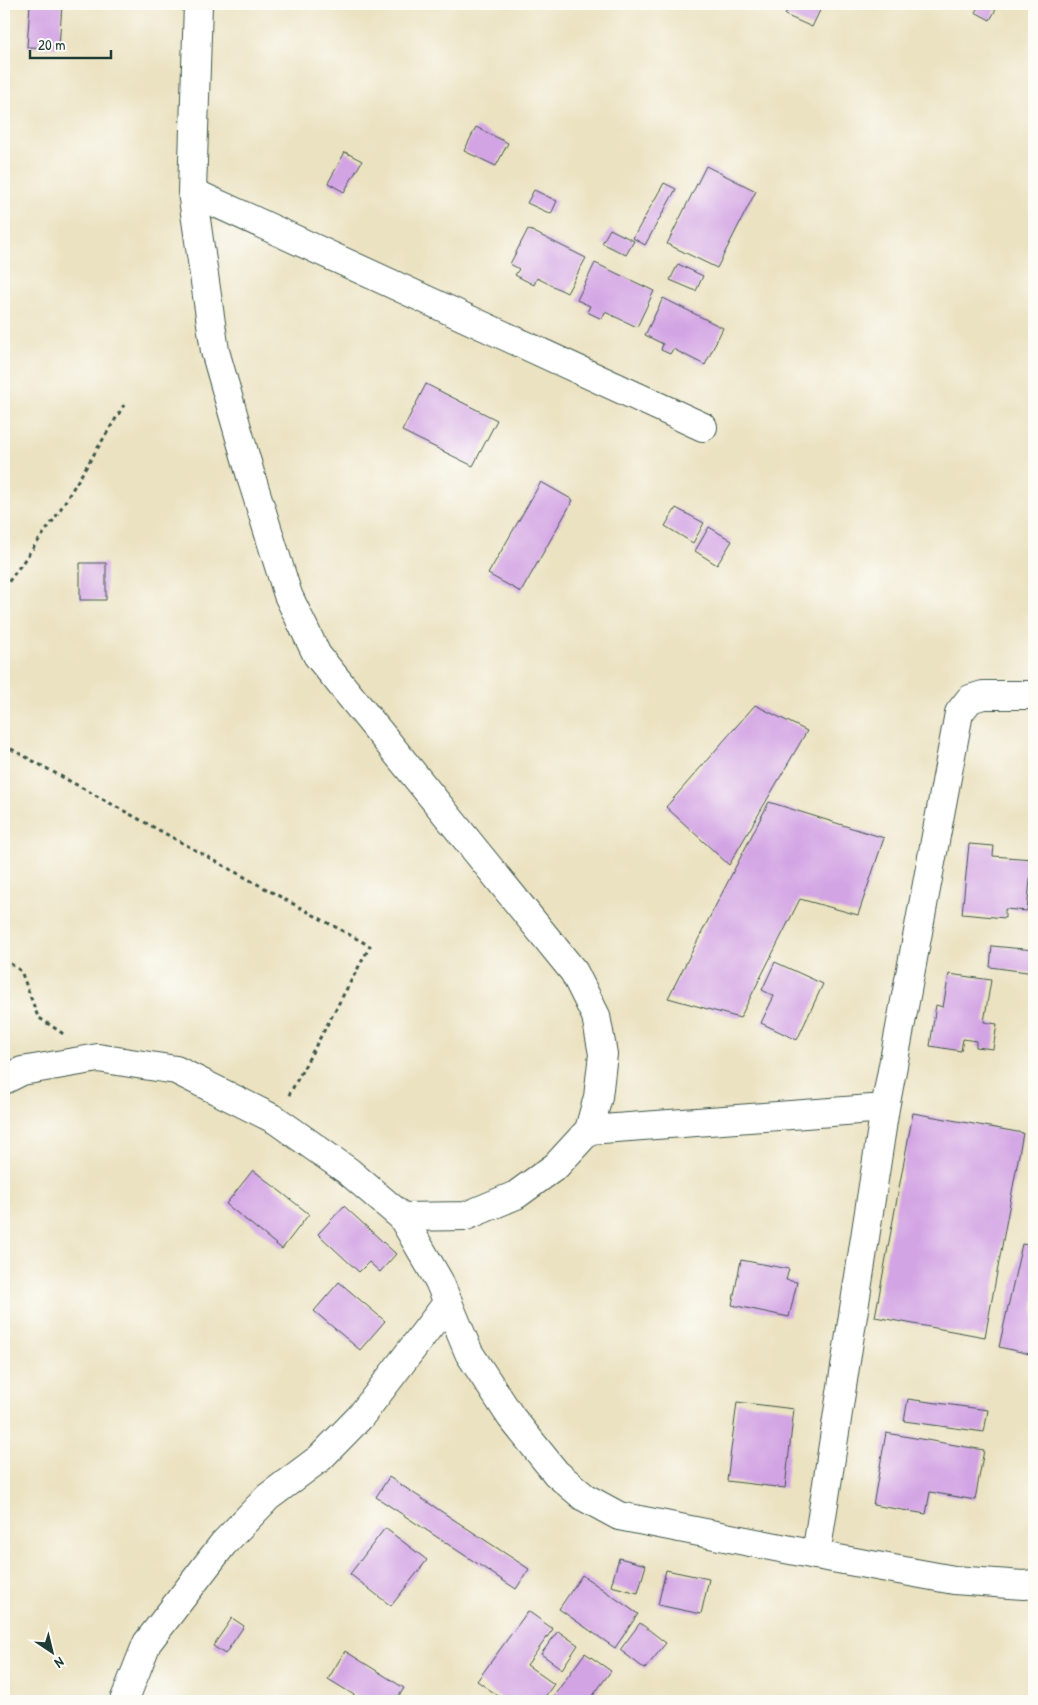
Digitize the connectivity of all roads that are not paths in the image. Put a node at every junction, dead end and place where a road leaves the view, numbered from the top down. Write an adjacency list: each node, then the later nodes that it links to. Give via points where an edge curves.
1 (198, 4): 2 (street)
2 (192, 192): 3 (street); 7 (street, via 215,351 288,595 317,654 574,972 596,1016 603,1054 598,1097)
3 (703, 427)
4 (1034, 696): 6 (street, via 983,695 970,699 959,712)
5 (4, 1080): 8 (street, via 22,1071 98,1058 176,1070 276,1120 348,1171)
6 (885, 1108): 7 (street); 10 (street)
7 (589, 1130): 8 (street, via 556,1166 516,1195 466,1216)
8 (402, 1217): 9 (street, via 440,1281)
9 (448, 1302): 10 (street, via 469,1353 511,1417 556,1473 584,1497 619,1516); 12 (street, via 360,1417 320,1458 268,1497 223,1544 147,1643)
10 (816, 1555): 11 (street, via 954,1580)
11 (1034, 1584)
12 (124, 1701)

